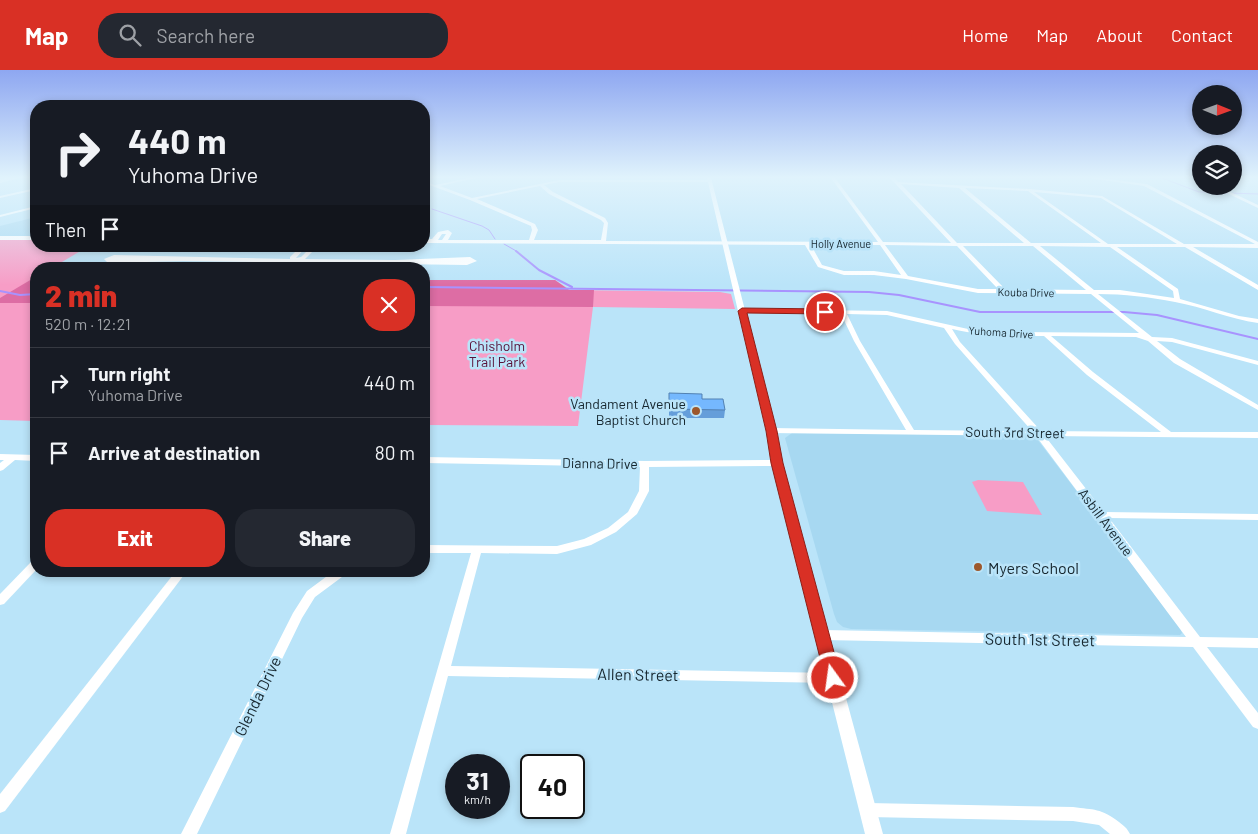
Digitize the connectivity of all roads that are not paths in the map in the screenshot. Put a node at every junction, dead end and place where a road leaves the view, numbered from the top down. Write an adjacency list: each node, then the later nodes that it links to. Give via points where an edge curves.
1 (506, 214): 15 (street, via 533,225 535,230)
2 (591, 214): 16 (street, via 606,223)
3 (717, 214): 17 (street)
4 (859, 214): 19 (street)
5 (927, 214): 20 (street)
6 (994, 214): 21 (street)
7 (1063, 214): 22 (street)
8 (1131, 214): 24 (street)
9 (1199, 214): 23 (street)
10 (0, 238): 11 (street)
11 (30, 238)
12 (430, 241): 13 (street, Holly Avenue)
13 (434, 241): 14 (street, Holly Avenue); 14 (street, via 440,233 448,232)
14 (444, 241): 15 (street, Holly Avenue)
15 (531, 241): 16 (street, Holly Avenue)
16 (603, 242): 17 (street, Holly Avenue)
17 (724, 242): 18 (street, Holly Avenue); 37 (street)
18 (807, 243): 19 (street, Holly Avenue); 32 (street, Kouba Drive, via 820,266 844,273)
19 (881, 243): 20 (street, Holly Avenue); 32 (street)
20 (957, 244): 21 (street, Holly Avenue); 34 (street)
21 (1033, 245): 22 (street, Holly Avenue); 35 (street)
22 (1109, 245): 24 (street, Holly Avenue); 36 (street, via 1176,290)
23 (1258, 245): 24 (street, Holly Avenue)
24 (1186, 246): 33 (street)
25 (298, 252): 28 (street, via 292,258)
26 (309, 252): 28 (street)
27 (183, 259): 27 (street, via 108,261 106,258 163,257); 28 (street)
28 (295, 260): 29 (street)
29 (396, 261): 30 (street); 31 (street, via 474,261)
30 (427, 262)
31 (430, 262)
32 (906, 278): 34 (street, Kouba Drive, via 960,289)
33 (1258, 288)
34 (1004, 292): 35 (street, Kouba Drive)
35 (1093, 292): 36 (street, Kouba Drive, via 1120,292); 42 (street)
36 (1177, 300): 39 (street, Kouba Drive)
37 (742, 311): 38 (street, Yuhoma Drive); 46 (street)
38 (843, 312): 40 (street, Yuhoma Drive, via 887,313); 45 (street)
39 (1258, 321)
40 (947, 327): 41 (street, Yuhoma Drive, via 999,334); 47 (street, Asbill Avenue, via 957,343)
41 (1046, 335): 42 (street, Yuhoma Drive, via 1137,336); 48 (street, via 1069,359)
42 (1149, 339): 43 (street, Yuhoma Drive, via 1172,340); 44 (street, via 1177,362)
43 (1258, 363)
44 (1258, 408)
45 (911, 430): 46 (street, South 3rd Street); 47 (street, South 3rd Street)
46 (771, 431): 54 (street)
47 (1038, 432): 48 (street, South 3rd Street); 57 (street, Asbill Avenue)
48 (1168, 433): 49 (street, South 3rd Street)
49 (1258, 434)
50 (0, 457): 51 (street)
51 (13, 457): 52 (street); 56 (street)
52 (30, 458)
53 (430, 460): 55 (street, Dianna Drive)
54 (777, 463): 55 (street, Dianna Drive); 65 (street)
55 (645, 464): 60 (street, via 644,492 632,514 604,534 558,550)
56 (0, 468)
57 (1100, 515): 58 (street); 66 (street, Asbill Avenue)
58 (1258, 517)
59 (430, 549): 60 (street)
60 (477, 549): 68 (street)
61 (30, 570): 64 (street)
62 (177, 577): 71 (street)
63 (334, 577): 73 (street, Glenda Drive, via 311,594 297,616)
64 (0, 601)
65 (823, 636): 66 (street, South 1st Street); 69 (street)
66 (1197, 642): 67 (street, South 1st Street); 70 (street, Asbill Avenue)
67 (1258, 643)
68 (443, 671): 69 (street, Allen Street); 74 (street)
69 (833, 678): 72 (street)
70 (1258, 723)
71 (0, 806)
72 (868, 810): 75 (street); 76 (street, via 1073,814 1102,818)
73 (189, 834)
74 (398, 834)
75 (874, 834)
76 (1122, 834)

